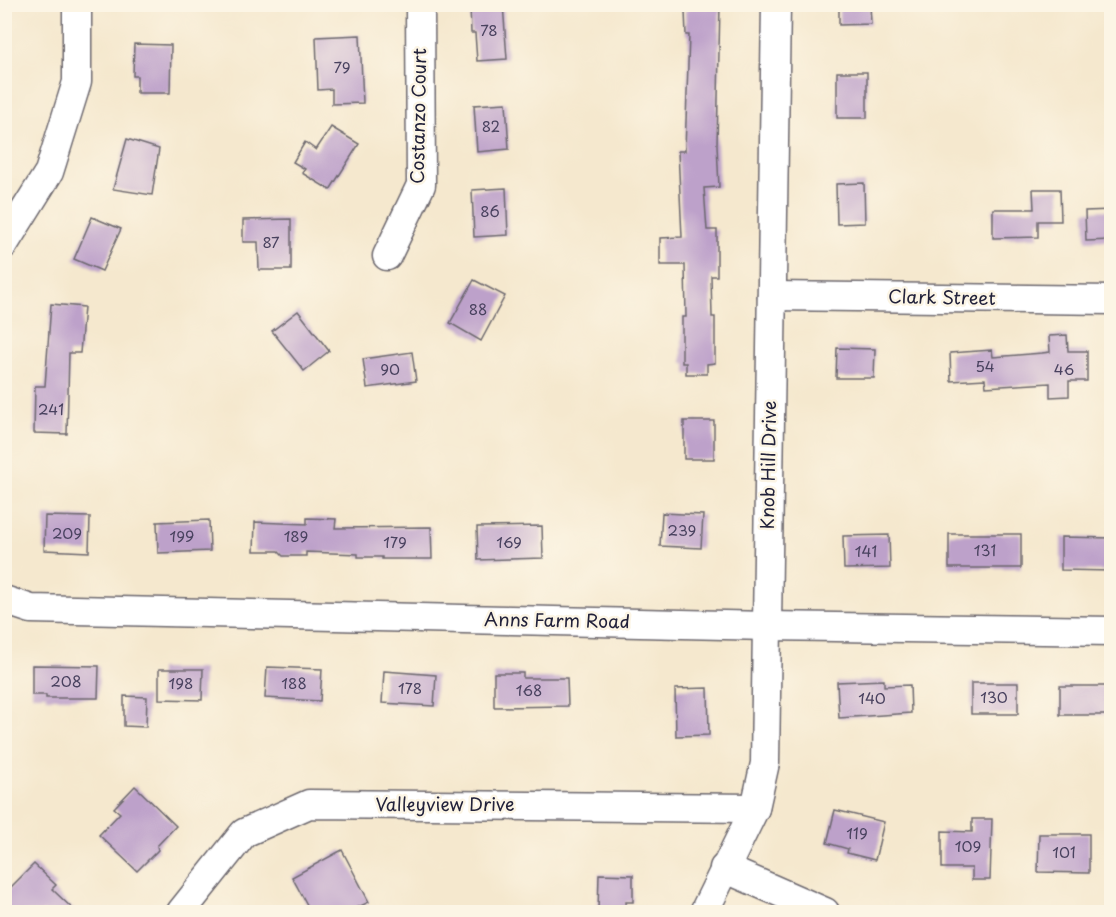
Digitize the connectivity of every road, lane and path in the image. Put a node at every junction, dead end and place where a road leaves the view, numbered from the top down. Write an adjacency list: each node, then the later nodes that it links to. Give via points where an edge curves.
1 (77, 4): 4 (street, via 76,81 49,172)
2 (420, 4): 5 (street, Costanzo Court, via 421,185)
3 (776, 4): 6 (street, Knob Hill Drive)
4 (4, 244)
5 (387, 256)
6 (772, 297): 7 (street, Clark Street); 9 (street, Knob Hill Drive)
7 (1112, 300)
8 (4, 600): 9 (street, Anns Farm Road, via 31,609)
9 (767, 626): 10 (street, Anns Farm Road); 11 (street, Knob Hill Drive, via 765,763)
10 (1112, 631)
11 (754, 808): 12 (street, Knob Hill Drive); 13 (street, Valleyview Drive, via 309,804 244,833)
12 (724, 868): 14 (street, Knob Hill Drive); 15 (street)
13 (181, 912)
14 (704, 912)
15 (825, 912)

